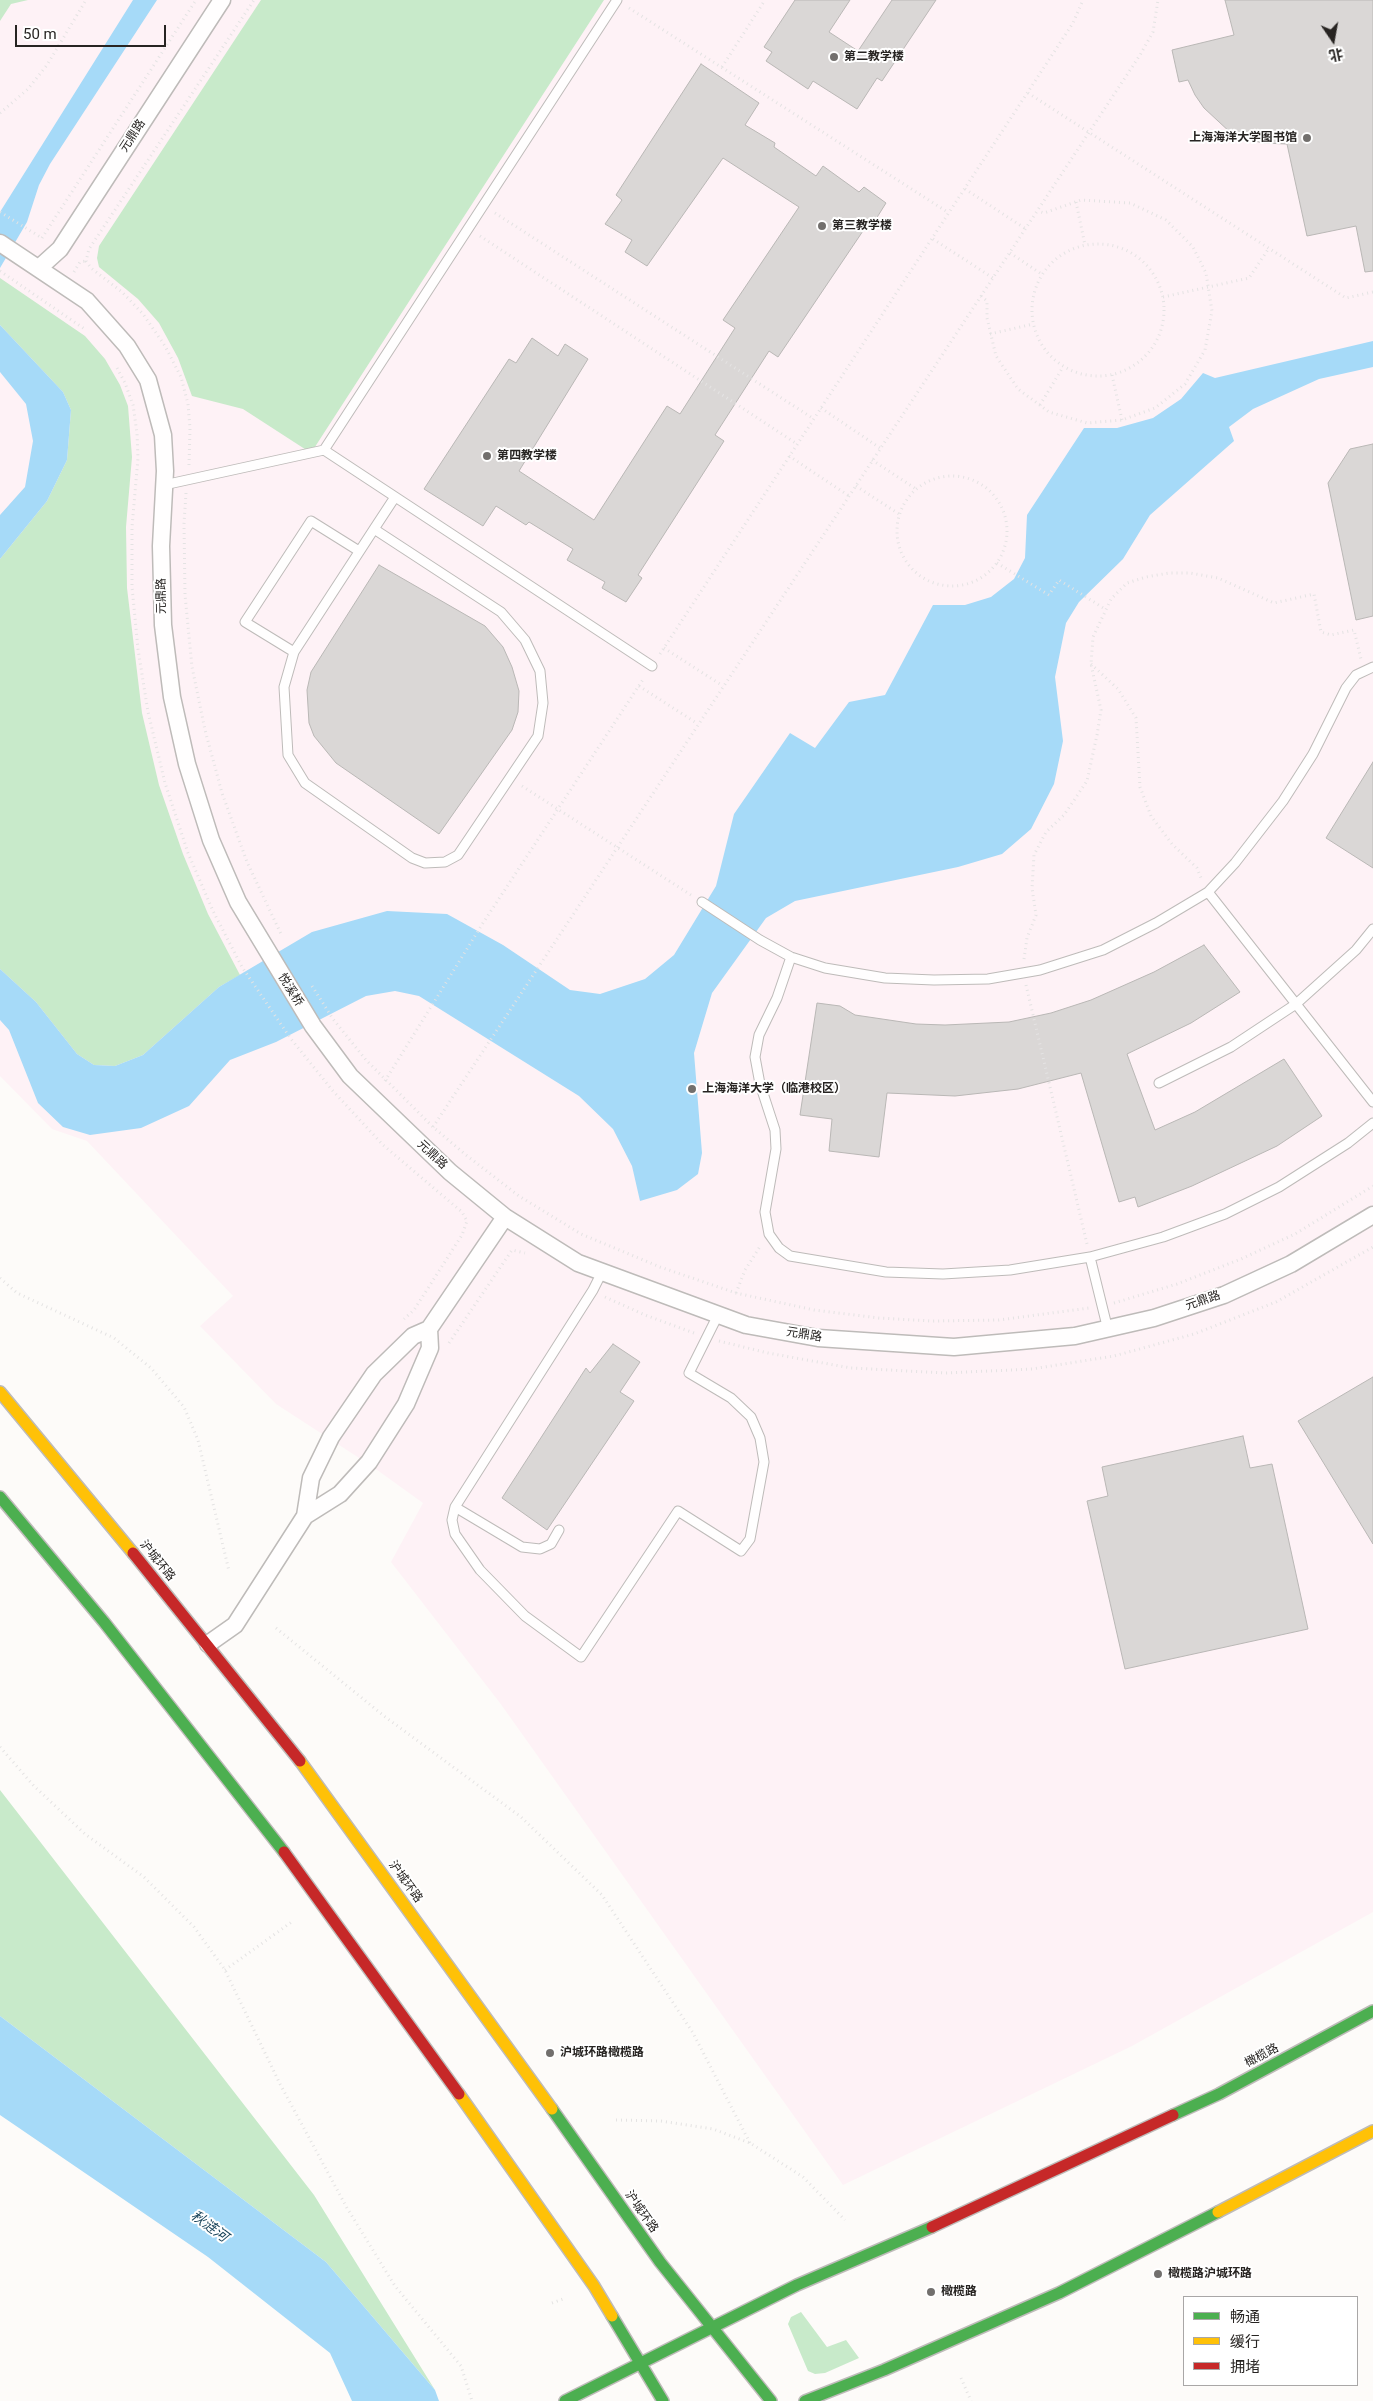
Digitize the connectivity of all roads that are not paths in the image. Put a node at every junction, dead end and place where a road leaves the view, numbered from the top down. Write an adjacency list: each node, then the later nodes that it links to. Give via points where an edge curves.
1 (222, 0): 4 (street, 元鼎路, via 60,249)
2 (617, 0): 5 (lane)
3 (0, 243): 4 (street, 元鼎路)
4 (39, 268): 6 (street, 元鼎路, via 87,301 127,346 148,380 163,435)
5 (324, 450): 6 (lane); 7 (lane)
6 (164, 485): 16 (street, 元鼎路, via 161,546 163,625 172,697 187,764 211,840 238,902)
7 (395, 497): 8 (lane); 11 (lane)
8 (374, 529): 9 (lane); 10 (lane, via 501,612 525,640 540,671 543,704 538,736 458,855 445,862 426,864 412,858 305,783 288,755 284,687)
9 (359, 551): 10 (lane); 10 (lane, via 311,521 245,622)
10 (294, 652)
11 (652, 666)
12 (1369, 669): 13 (lane, via 1356,675 1346,688 1313,754 1283,801)
13 (1208, 892): 17 (lane, via 1156,924 1103,950 1040,970 988,979 885,978 825,968); 18 (lane)
14 (702, 902): 17 (lane)
15 (1373, 930): 18 (lane, via 1356,950)
16 (268, 954): 19 (street, 悦溪桥)
17 (791, 957): 25 (lane, via 777,998 759,1035 755,1057 775,1130 776,1149 765,1212 769,1234 779,1248 790,1256 886,1272 943,1274 1010,1270)
18 (1296, 1004): 20 (lane, via 1231,1047); 21 (lane)
19 (313, 1026): 24 (street, 元鼎路, via 362,1088 450,1172)
20 (1159, 1083)
21 (1373, 1102)
22 (1373, 1123): 25 (lane, via 1279,1187 1225,1214 1164,1237)
23 (1373, 1215): 29 (street, 元鼎路, via 1291,1264 1224,1294)
24 (504, 1217): 26 (street, 元鼎路, via 578,1262); 28 (street)
25 (1090, 1257): 29 (lane)
26 (602, 1272): 27 (street, 元鼎路); 32 (lane)
27 (718, 1315): 29 (street, 元鼎路, via 746,1325 818,1338 954,1347); 32 (lane, via 689,1372 731,1398 751,1417 760,1438 764,1462 750,1539 741,1551 678,1511 581,1657 525,1616 480,1570 455,1534 452,1520)
28 (429, 1329): 33 (street, via 414,1336 374,1374 337,1430 311,1478); 33 (street, via 430,1348 409,1396 369,1462 340,1494)
29 (1108, 1330)
30 (0, 1392): 35 (main road, 沪城环路)
31 (0, 1497): 39 (main road, via 104,1622 275,1839 594,2286)
32 (455, 1507): 34 (lane, via 522,1547 540,1549 550,1544)
33 (305, 1516): 35 (street, via 235,1624)
34 (560, 1530)
35 (208, 1644): 38 (main road, 沪城环路, via 298,1758 660,2262)
36 (1373, 2011): 38 (main road, 橄榄路, via 1219,2094 960,2215 797,2285)
37 (1373, 2131): 43 (main road, via 1059,2293)
38 (712, 2329): 39 (main road, 橄榄路); 42 (main road, 沪城环路)
39 (640, 2364): 40 (main road, 橄榄路); 41 (main road)
40 (565, 2401)
41 (663, 2401)
42 (771, 2401)
43 (805, 2401)

